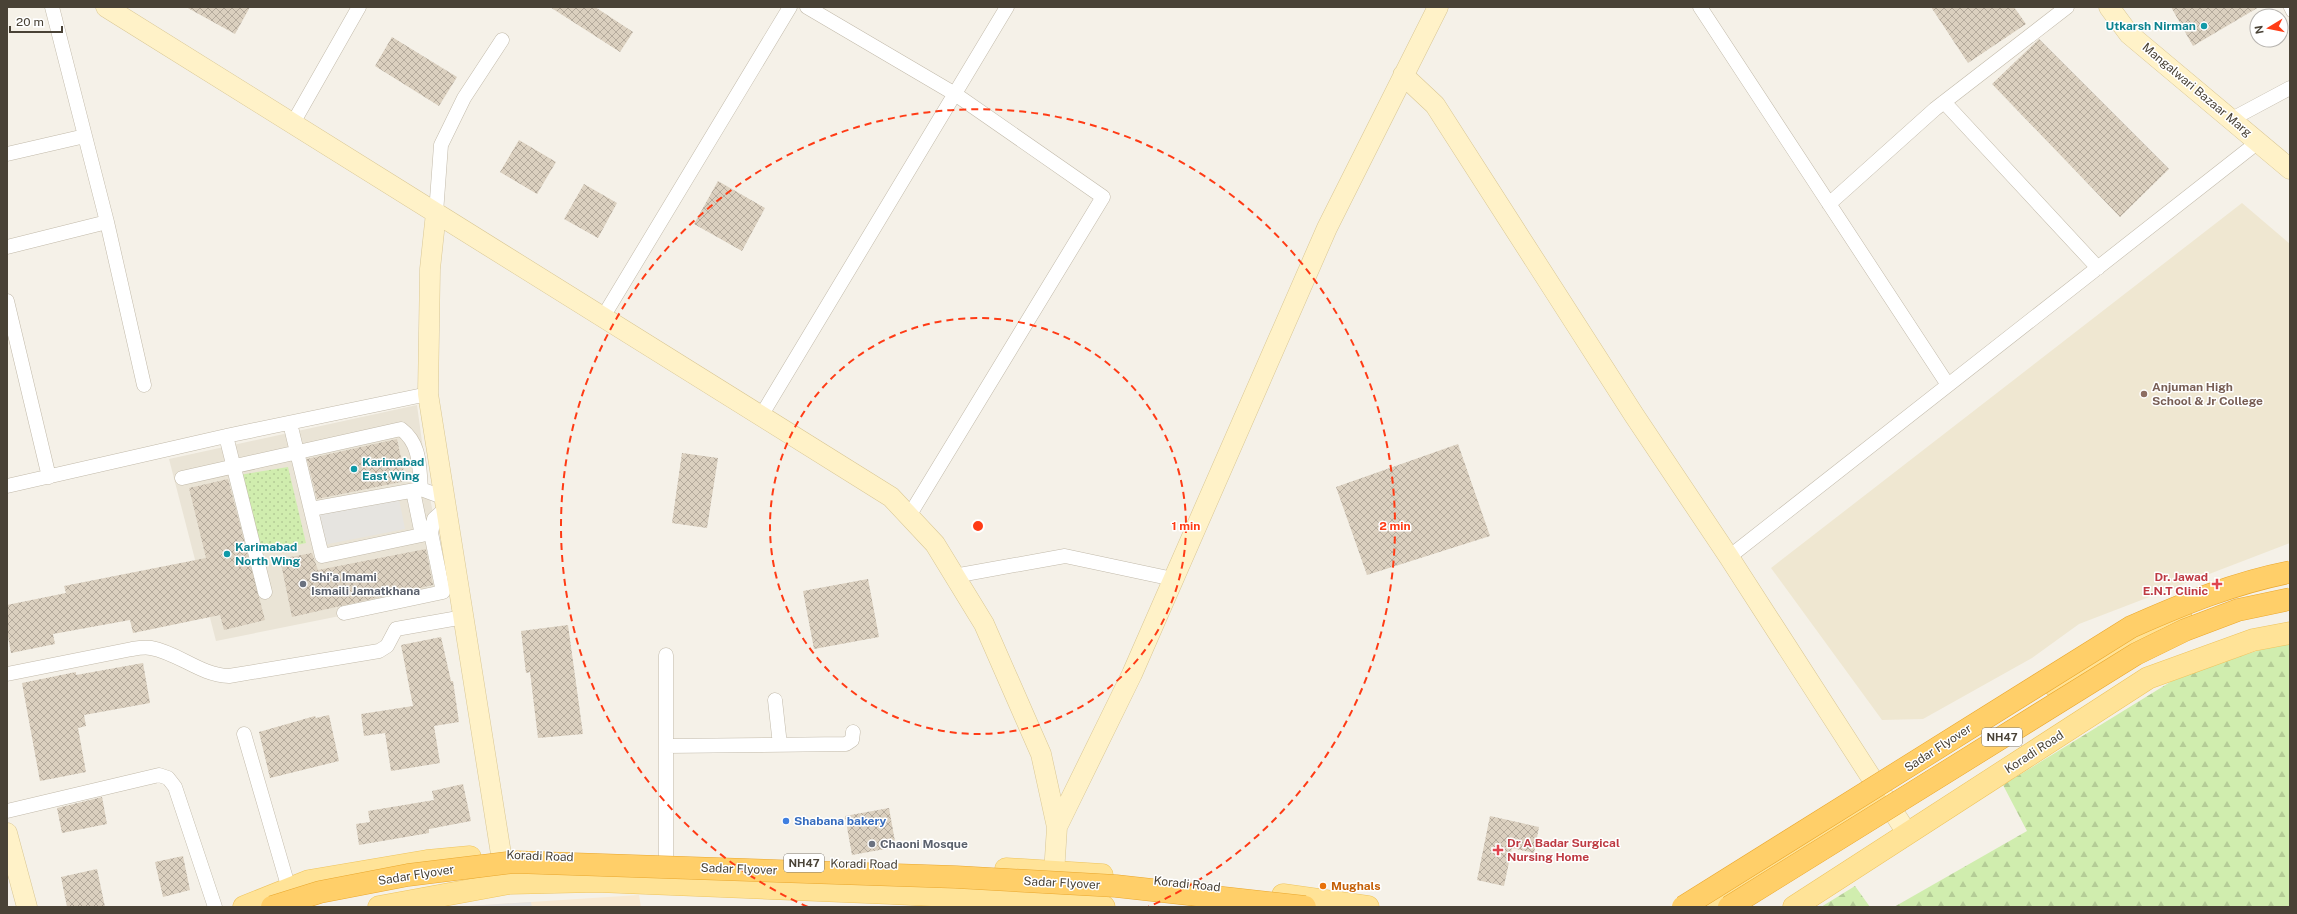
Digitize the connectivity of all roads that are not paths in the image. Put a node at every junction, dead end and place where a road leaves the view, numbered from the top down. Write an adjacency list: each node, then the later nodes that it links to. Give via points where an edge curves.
1 (52, 7): 20 (street)
2 (106, 7): 19 (street)
3 (359, 7): 19 (street)
4 (790, 7): 30 (street)
5 (807, 7): 16 (street)
6 (1007, 7): 16 (street)
7 (1438, 7): 14 (street)
8 (1700, 7): 24 (street)
9 (2067, 7): 17 (street)
10 (2109, 7): 18 (street, Mangalwari Bazaar Marg, via 2129,34)
11 (2287, 7): 12 (lane)
12 (2290, 13)
13 (502, 40): 25 (street, via 464,98 440,145)
14 (1403, 75): 47 (street, via 1435,105 1629,408); 50 (street, via 1327,228)
15 (2290, 88): 18 (street)
16 (955, 94): 34 (street); 45 (street, via 1103,197)
17 (1944, 102): 24 (street); 28 (street)
18 (2232, 119): 21 (street, Mangalwari Bazaar Marg)
19 (293, 124): 25 (street)
20 (85, 136): 22 (street); 26 (street)
21 (2258, 142): 23 (street, Mangalwari Bazaar Marg); 28 (street)
22 (7, 154)
23 (2290, 169)
24 (1829, 204): 32 (street)
25 (436, 213): 30 (street); 33 (street, via 430,269)
26 (107, 222): 27 (street); 31 (street)
27 (7, 247)
28 (2098, 268): 32 (street)
29 (7, 301): 39 (street)
30 (603, 317): 34 (street)
31 (144, 385)
32 (1948, 386): 47 (street)
33 (428, 394): 35 (street); 43 (street)
34 (761, 416): 45 (street, via 891,497)
35 (290, 423): 36 (street); 37 (street)
36 (226, 436): 38 (street); 39 (street)
37 (297, 452): 38 (street); 42 (street, via 401,429 409,435 416,446); 44 (street)
38 (233, 467): 40 (street); 52 (street)
39 (48, 477): 41 (street)
40 (182, 478)
41 (7, 486)
42 (417, 490): 43 (street); 44 (street); 46 (street)
43 (446, 503): 46 (street); 56 (street)
44 (311, 509): 46 (street, via 322,556)
45 (909, 516): 49 (street, via 935,544)
46 (427, 534): 55 (street, via 443,592)
47 (1729, 557): 65 (street)
48 (2290, 572): 89 (highway, Sadar Flyover, bridge, via 2250,580 2203,596 2131,628)
49 (954, 576): 50 (street, via 1065,556); 67 (street, via 984,624 1042,754)
50 (1173, 579): 67 (street, via 1132,674)
51 (2290, 590): 65 (main road, NH47, via 2227,604 2143,637 2036,697 1928,763)
52 (265, 592)
53 (2290, 599): 91 (highway, Sadar Flyover / NH47, bridge, via 2238,610 2185,630 2136,654)
54 (2290, 608): 92 (highway, via 2248,617 2178,647)
55 (344, 613)
56 (464, 617): 59 (street, via 396,629 387,646 379,651 229,676 210,674 174,656 150,648 132,649); 70 (street)
57 (2290, 633): 69 (main road, Koradi Road / NH47, via 2253,640 2148,678)
58 (666, 655): 64 (street)
59 (7, 674)
60 (775, 700): 63 (street)
61 (853, 732): 63 (street, via 852,740 846,744)
62 (244, 734): 75 (street)
63 (780, 744): 64 (street)
64 (666, 746): 71 (street)
65 (1883, 794): 69 (street); 90 (main road)
66 (7, 811): 80 (street, via 159,776 168,778 175,787)
67 (1057, 827): 73 (street)
68 (7, 833): 79 (street)
69 (1907, 833): 93 (main road, Koradi Road)
70 (501, 854): 71 (main road, Koradi Road / NH47); 75 (main road, Koradi Road / NH47, via 427,861 309,881)
71 (666, 860): 72 (main road, Koradi Road / NH47)
72 (893, 865): 73 (main road, Koradi Road / NH47); 76 (street)
73 (1055, 871): 74 (main road, Koradi Road / NH47); 77 (street)
74 (1080, 873): 78 (street); 88 (main road, Koradi Road / NH47, via 1236,889)
75 (289, 889): 81 (main road, Koradi Road / NH47)
76 (890, 900): 77 (main road, Koradi Road); 84 (main road, Koradi Road, via 597,882 510,883)
77 (1052, 901): 78 (main road, Koradi Road)
78 (1078, 906): 85 (main road, Koradi Road)
79 (27, 907)
80 (215, 907)
81 (244, 907)
82 (272, 907): 87 (highway, Sadar Flyover / NH47, bridge, via 327,890 408,875 514,862 1116,886)
83 (309, 907): 86 (highway, Sadar Flyover / NH47, via 427,884 526,870 979,886 1128,895)
84 (379, 907)
85 (1104, 907)
86 (1240, 907)
87 (1305, 907)
88 (1368, 907)
89 (1683, 907)
90 (1710, 907)
91 (1729, 907)
92 (1747, 907)
93 (1794, 907)

